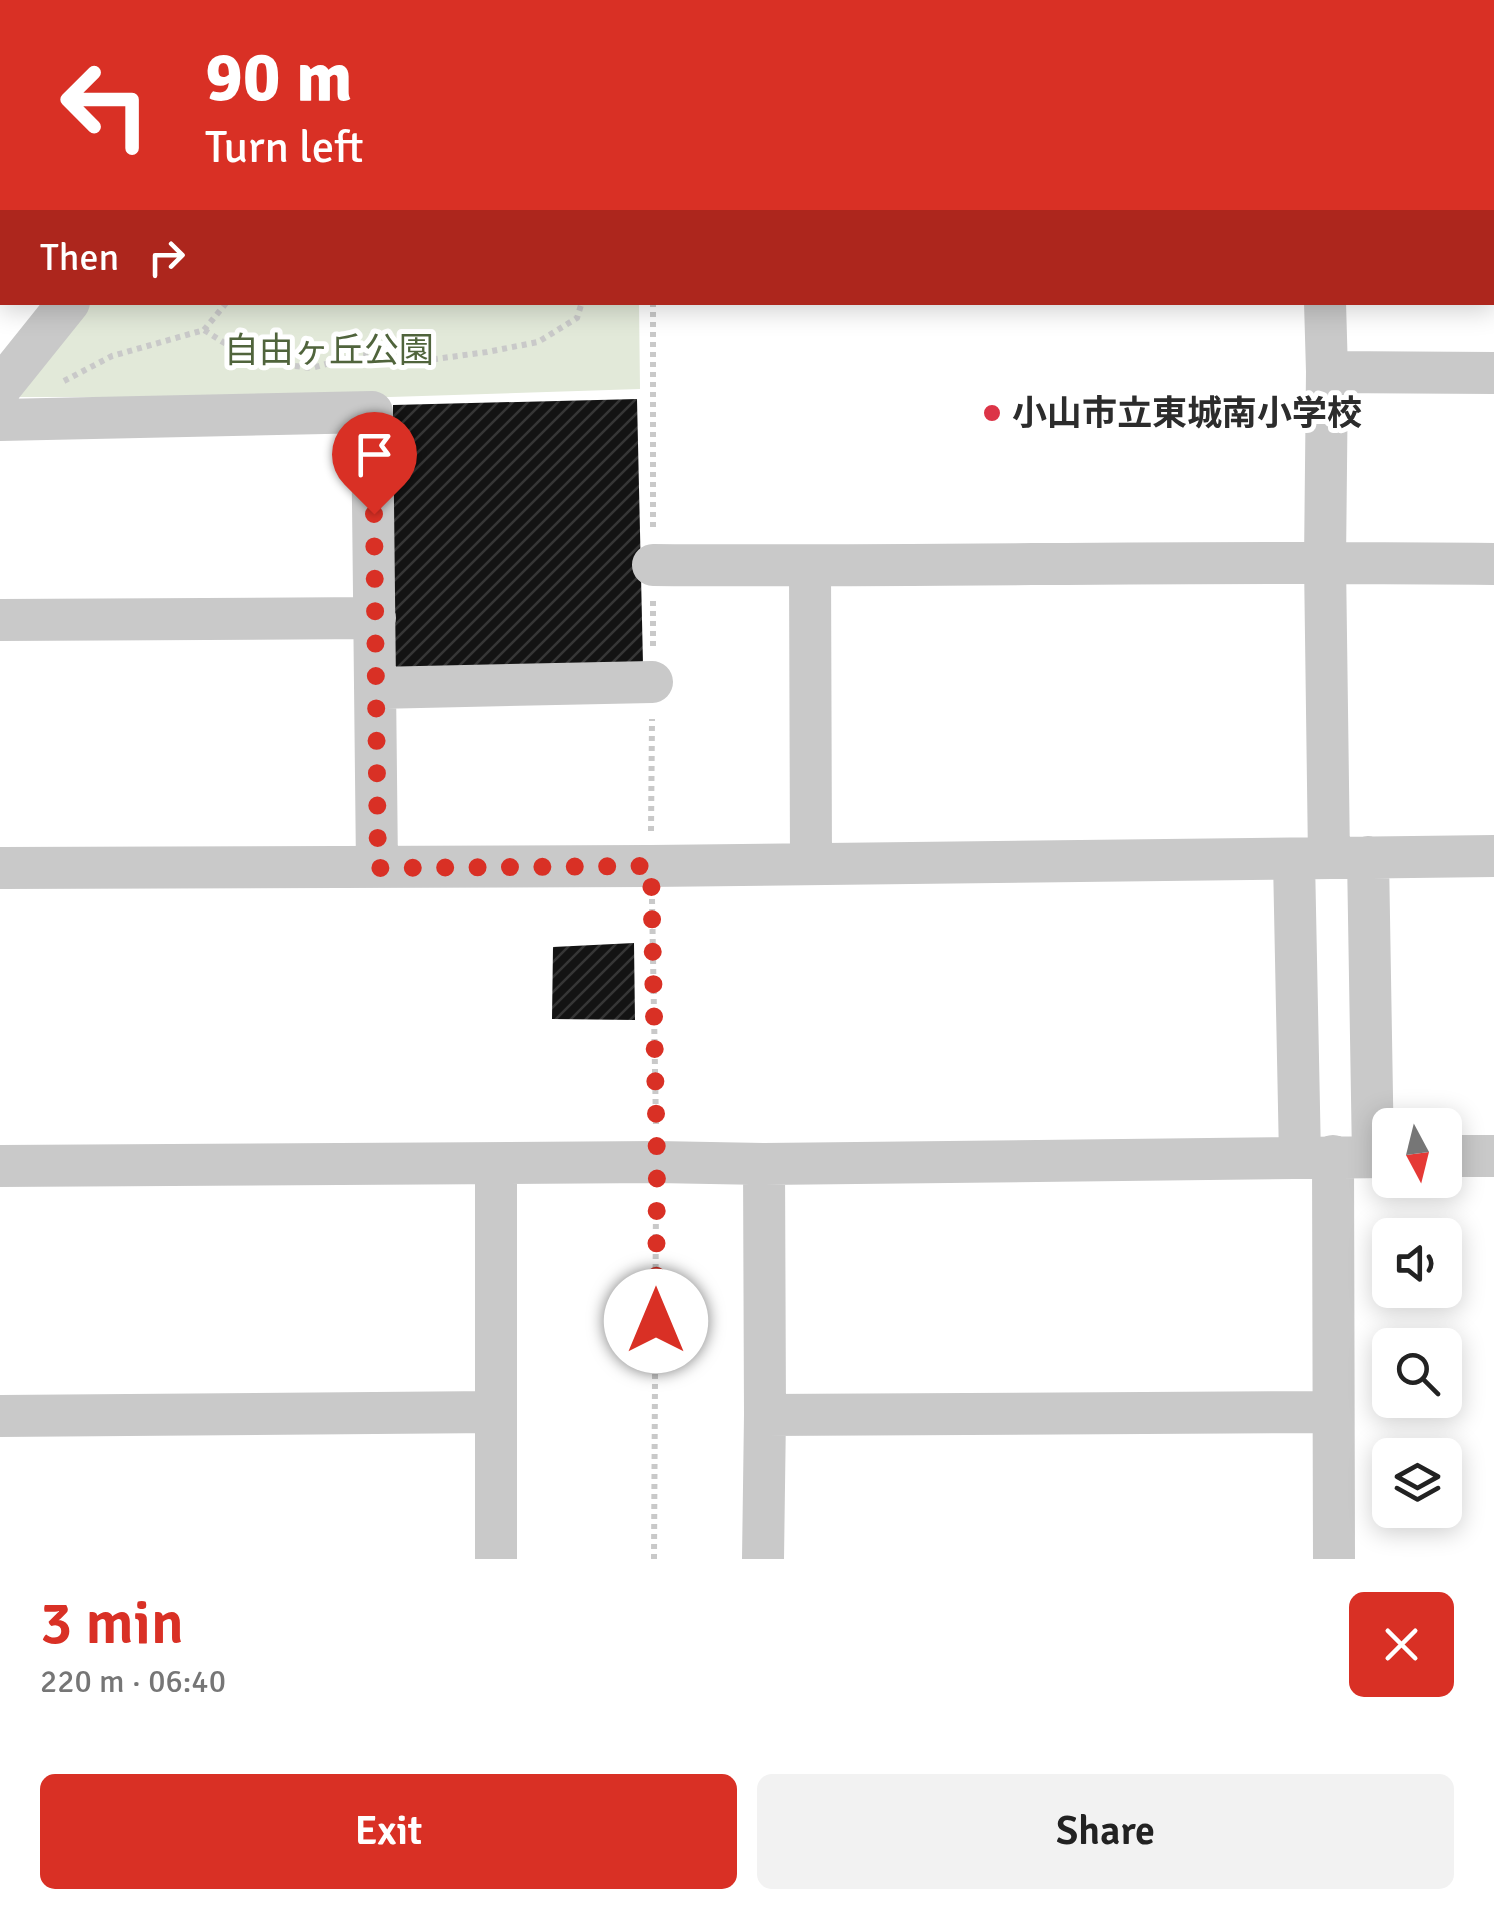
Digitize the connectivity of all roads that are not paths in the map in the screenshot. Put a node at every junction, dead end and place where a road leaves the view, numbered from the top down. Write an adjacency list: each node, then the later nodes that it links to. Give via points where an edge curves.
1 (67, 305): 5 (street)
2 (1325, 305): 3 (street)
3 (1327, 372): 4 (street); 7 (street)
4 (1494, 373)
5 (5, 382)
6 (0, 420): 11 (street, via 372,412)
7 (1325, 562): 8 (street); 10 (street); 16 (street)
8 (1494, 564)
9 (654, 565): 10 (street)
10 (810, 566): 17 (street)
11 (375, 618): 12 (street); 14 (street)
12 (0, 620)
13 (652, 682): 14 (street)
14 (376, 688): 19 (street)
15 (1494, 856): 16 (street)
16 (1330, 858): 17 (street); 22 (street); 22 (street)
17 (811, 862): 19 (street)
18 (0, 868): 19 (street)
19 (378, 868)
20 (1462, 1156): 21 (street)
21 (1494, 1156)
22 (1349, 1157): 24 (street); 27 (street)
23 (496, 1164): 24 (street); 25 (street); 26 (street)
24 (764, 1164): 28 (street)
25 (0, 1166)
26 (494, 1412): 29 (street); 30 (street)
27 (1333, 1412): 28 (street); 32 (street)
28 (766, 1415): 31 (street)
29 (0, 1416)
30 (496, 1559)
31 (763, 1559)
32 (1334, 1559)

